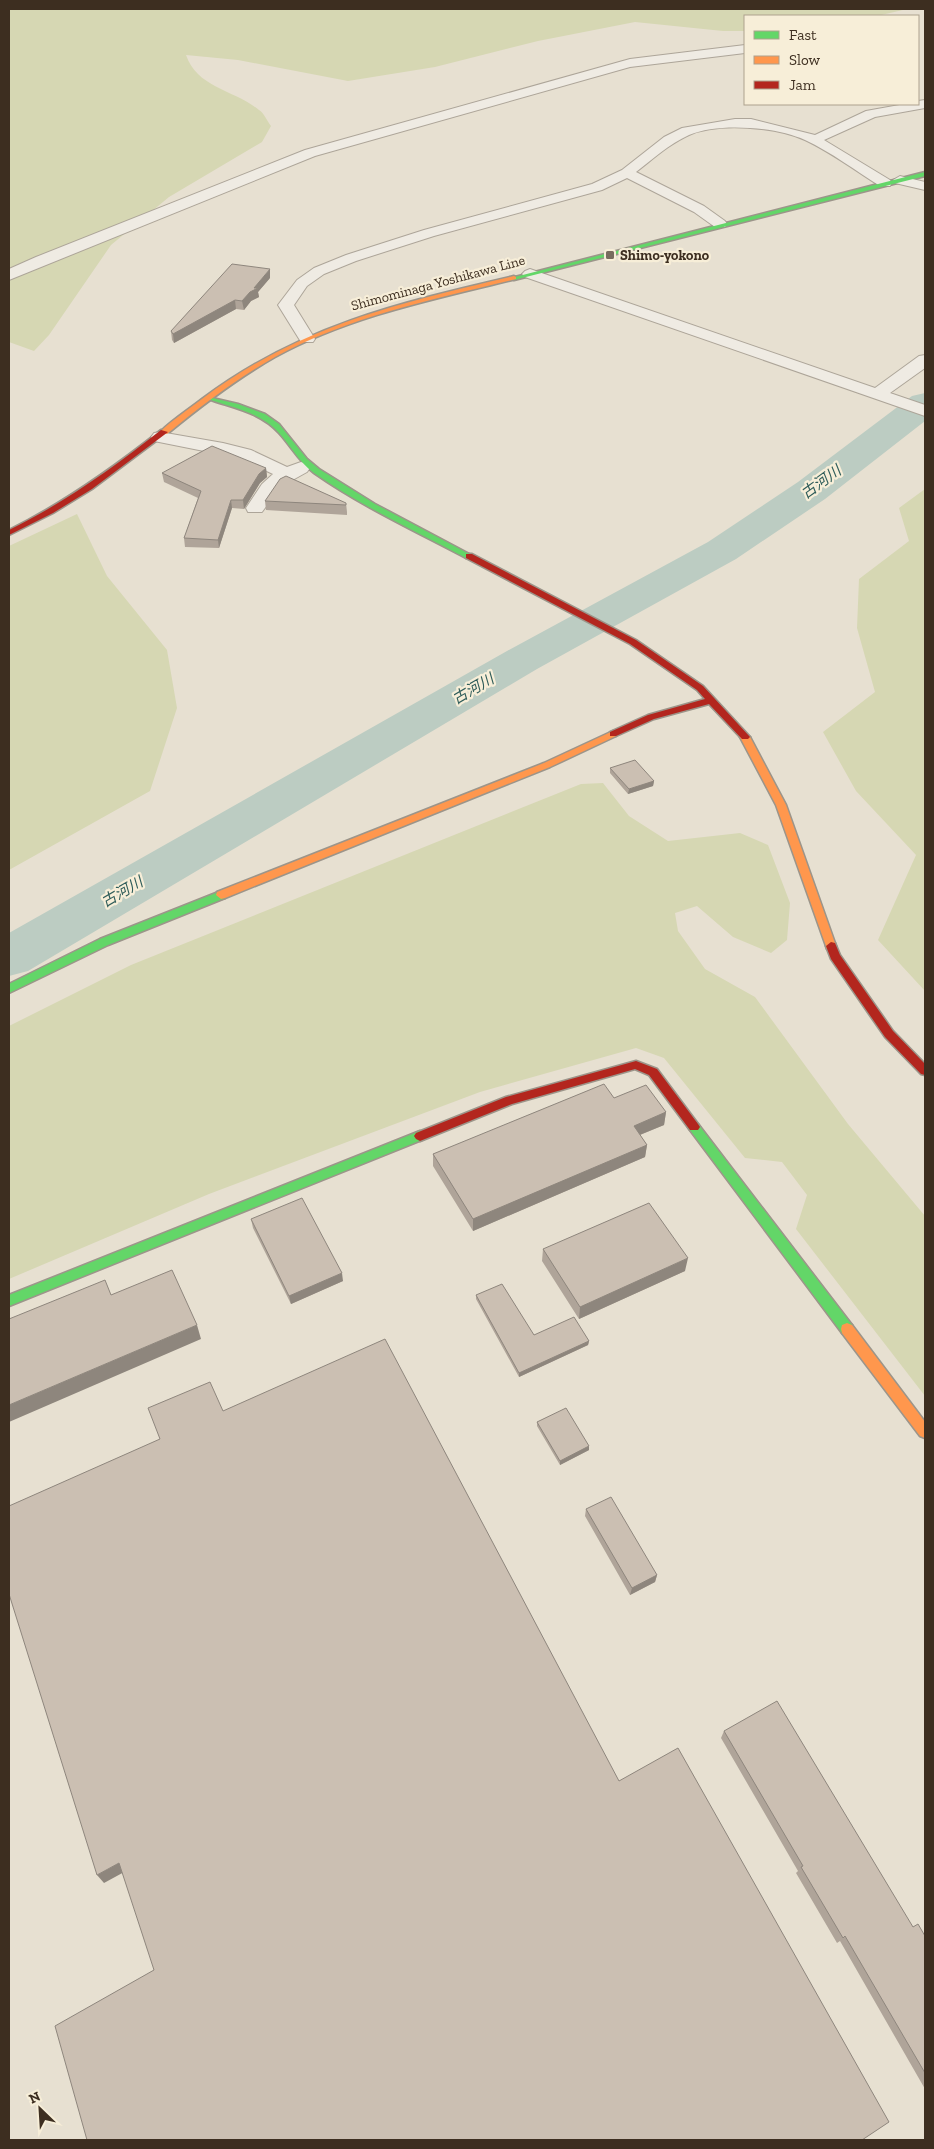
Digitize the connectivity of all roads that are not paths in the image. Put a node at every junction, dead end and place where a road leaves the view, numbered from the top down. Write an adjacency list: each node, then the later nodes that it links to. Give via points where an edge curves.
1 (744, 49): 11 (street, via 669,57 578,76 310,153)
2 (925, 104): 3 (street, via 871,114)
3 (814, 140): 4 (street, via 751,124 706,127 687,131 669,140); 7 (street)
4 (627, 173): 9 (street, via 699,209); 12 (street, via 597,187 429,233 319,271 302,283 286,305)
5 (925, 174): 6 (street, Shimominaga Yoshikawa Line)
6 (900, 180): 7 (street, Shimominaga Yoshikawa Line); 8 (street)
7 (885, 183): 9 (street, Shimominaga Yoshikawa Line)
8 (925, 186)
9 (720, 224): 10 (street, Shimominaga Yoshikawa Line)
10 (530, 274): 12 (street, Shimominaga Yoshikawa Line, via 362,318); 14 (street)
11 (9, 275)
12 (307, 339): 15 (street, Shimominaga Yoshikawa Line)
13 (925, 360): 14 (street)
14 (881, 395): 16 (street)
15 (210, 398): 17 (street, Shimominaga Yoshikawa Line); 18 (street, via 256,414 276,425 295,452)
16 (925, 411)
17 (160, 437): 19 (street, via 245,454); 21 (street, Shimominaga Yoshikawa Line, via 83,494)
18 (309, 465): 19 (street); 22 (street, via 349,493 633,642 700,688)
19 (286, 473): 20 (street, via 266,488)
20 (255, 508)
21 (9, 533)
22 (712, 700): 23 (street, via 652,717 547,765 104,942); 24 (street, via 743,734 781,805 835,956 889,1034)
23 (9, 989)
24 (925, 1072)
25 (9, 1301): 26 (street, via 510,1100 636,1065 653,1072)
26 (925, 1432)

